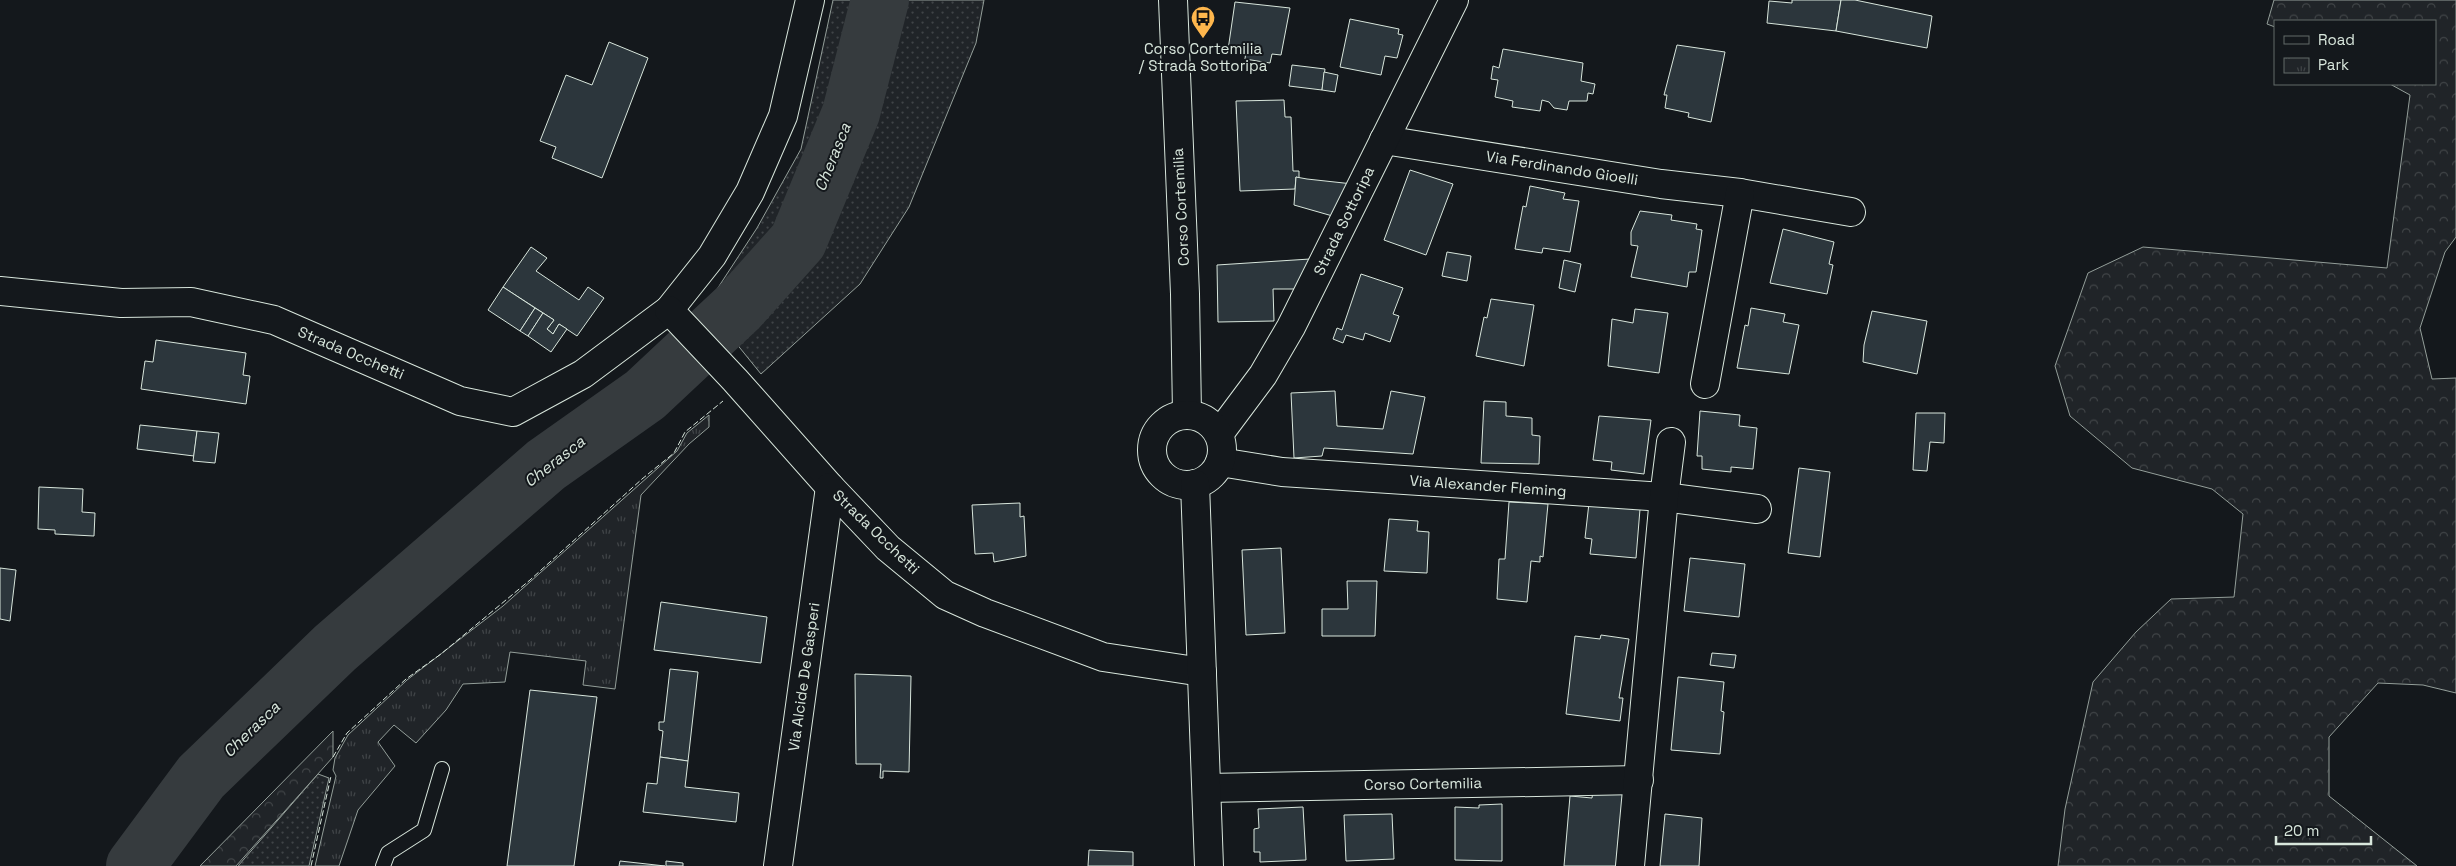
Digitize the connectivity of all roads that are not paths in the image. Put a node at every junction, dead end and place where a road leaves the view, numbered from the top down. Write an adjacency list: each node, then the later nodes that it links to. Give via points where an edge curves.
1 (810, 0): 8 (street, Strada Occhetti, via 783,116 750,192 712,256)
2 (1173, 0): 10 (street, Corso Cortemilia)
3 (1454, 0): 4 (street, Strada Sottoripa)
4 (1384, 140): 5 (street, Via Ferdinando Gioelli, via 1662,184); 11 (street, Strada Sottoripa, via 1291,327 1263,375)
5 (1740, 193): 6 (street, Via Ferdinando Gioelli); 9 (street)
6 (1851, 212)
7 (0, 291): 8 (street, Strada Occhetti, via 121,303 191,302 274,320 460,402 513,412 583,374)
8 (669, 310): 15 (street, Strada Occhetti)
9 (1705, 384)
10 (1187, 414): 11 (street, via 1198,416); 14 (street, via 1169,419 1162,425 1152,443 1152,456 1163,476 1177,484)
11 (1219, 434): 13 (street, via 1222,446)
12 (1671, 442): 16 (street)
13 (1220, 462): 14 (street, via 1208,478); 16 (street, Via Alexander Fleming, via 1282,472)
14 (1195, 484): 18 (street)
15 (830, 487): 18 (street, Strada Occhetti, via 888,548 945,595 1103,657); 23 (street, Via Alcide De Gasperi)
16 (1664, 497): 17 (street, Via Alexander Fleming); 20 (street)
17 (1757, 509)
18 (1202, 672): 21 (street)
19 (442, 769): 22 (lane, via 424,830 388,853)
20 (1639, 780): 21 (street, Corso Cortemilia); 25 (street)
21 (1207, 788): 24 (street)
22 (383, 866)
23 (778, 866)
24 (1209, 866)
25 (1630, 866)

